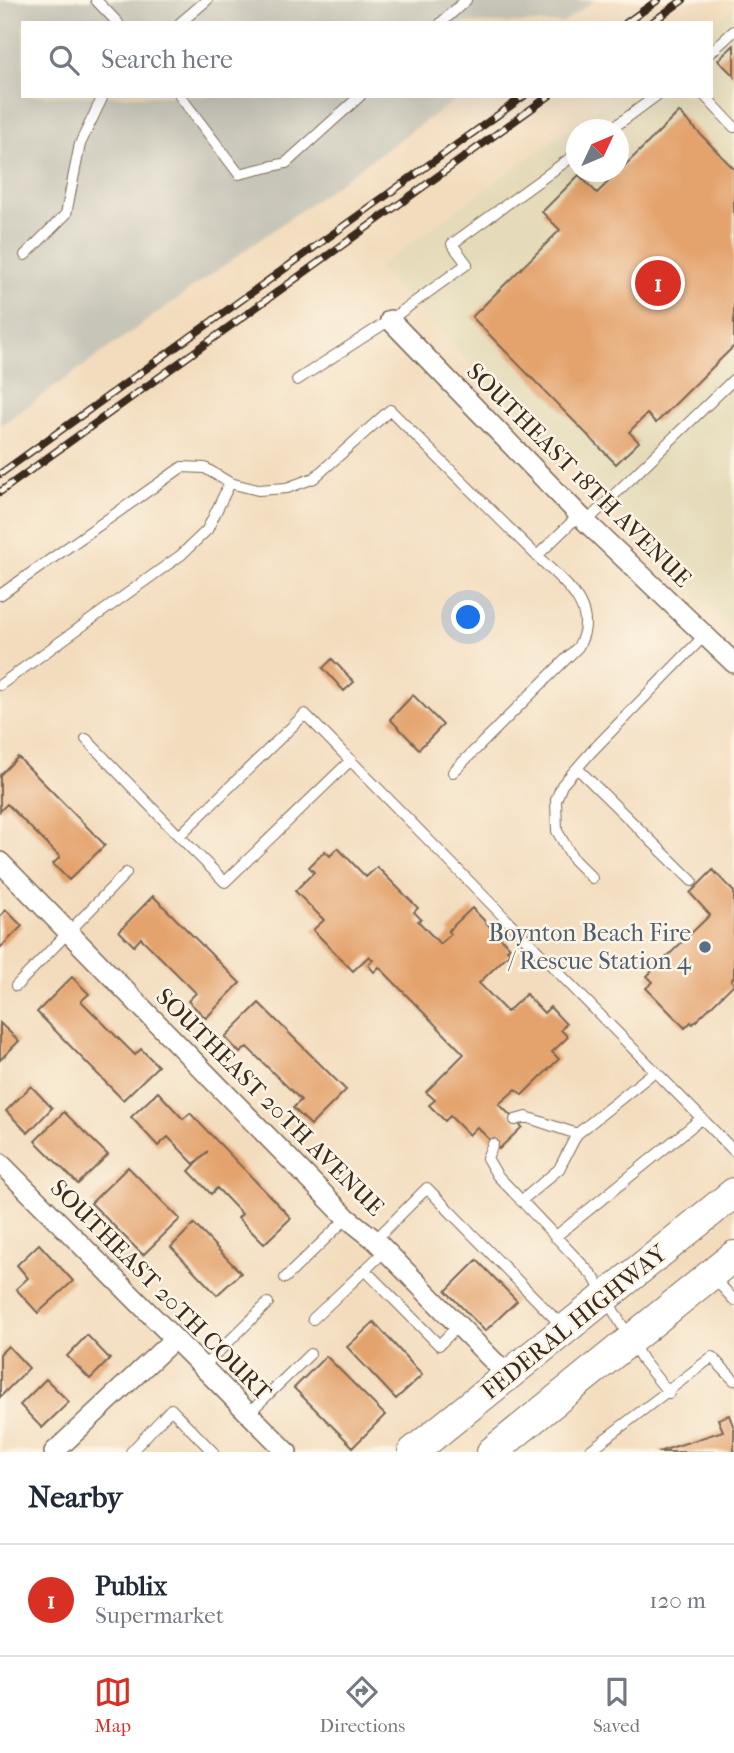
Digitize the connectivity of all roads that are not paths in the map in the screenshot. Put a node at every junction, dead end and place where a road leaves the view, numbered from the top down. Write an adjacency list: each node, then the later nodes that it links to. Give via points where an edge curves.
1 (96, 0): 4 (lane)
2 (207, 0): 5 (lane)
3 (466, 0): 6 (lane)
4 (116, 21)
5 (182, 21)
6 (443, 21)
7 (734, 31): 8 (lane)
8 (713, 50)
9 (102, 98): 17 (lane, via 80,144 66,214)
10 (182, 98): 11 (lane, via 239,174 286,163)
11 (358, 98)
12 (653, 98): 14 (lane)
13 (707, 98): 15 (lane)
14 (625, 119)
15 (734, 127)
16 (566, 161): 18 (lane, via 452,244 467,264)
17 (25, 255)
18 (390, 320): 20 (lane); 22 (street, SOUTHEAST 18TH AVENUE)
19 (734, 379): 22 (lane)
20 (297, 380)
21 (230, 483): 23 (lane, via 258,490 287,488 314,478 390,410); 24 (lane, via 205,468 182,467); 27 (lane, via 207,530 181,555)
22 (582, 519): 23 (lane); 25 (street, SOUTHEAST 18TH AVENUE)
23 (537, 556): 31 (lane, via 581,602 584,637)
24 (0, 595)
25 (706, 634): 26 (street, SOUTHEAST 18TH AVENUE); 30 (lane)
26 (734, 663)
27 (0, 685)
28 (86, 739): 32 (lane)
29 (351, 760): 32 (lane, via 225,882); 32 (lane, via 305,714); 39 (lane)
30 (577, 768): 35 (lane, via 562,785 554,817 564,846); 36 (lane)
31 (453, 772)
32 (179, 836)
33 (0, 862): 37 (street, SOUTHEAST 20TH AVENUE)
34 (126, 873): 37 (lane)
35 (592, 878)
36 (692, 881)
37 (67, 933): 38 (lane); 48 (street, SOUTHEAST 20TH AVENUE)
38 (16, 986)
39 (655, 1071): 40 (lane); 42 (lane)
40 (702, 1118): 44 (lane); 49 (lane)
41 (515, 1120): 42 (lane, via 526,1117)
42 (577, 1134): 47 (lane, via 559,1169)
43 (493, 1144): 47 (lane, via 487,1158 491,1166)
44 (734, 1151)
45 (0, 1163): 60 (street, SOUTHEAST 20TH COURT)
46 (734, 1193): 54 (main road, FEDERAL HIGHWAY)
47 (521, 1200): 49 (lane)
48 (347, 1218): 50 (street, SOUTHEAST 20TH AVENUE); 53 (lane)
49 (555, 1237): 54 (lane, via 593,1276)
50 (380, 1245): 52 (lane); 58 (street, SOUTHEAST 20TH AVENUE); 59 (lane, via 427,1188)
51 (723, 1265): 55 (lane); 61 (main road, FEDERAL HIGHWAY)
52 (365, 1270): 57 (lane); 58 (lane, via 439,1345)
53 (285, 1278)
54 (605, 1297): 59 (main road, FEDERAL HIGHWAY); 61 (lane)
55 (734, 1300)
56 (268, 1303): 63 (lane)
57 (313, 1320)
58 (459, 1325): 64 (street, SOUTHEAST 20TH AVENUE)
59 (565, 1329): 64 (main road, FEDERAL HIGHWAY)
60 (174, 1339): 63 (street, SOUTHEAST 20TH COURT); 68 (street)
61 (631, 1340): 66 (lane); 73 (main road, FEDERAL HIGHWAY)
62 (310, 1354): 67 (lane)
63 (201, 1368): 67 (street, SOUTHEAST 20TH COURT)
64 (508, 1376): 72 (main road, FEDERAL HIGHWAY)
65 (734, 1380): 66 (lane, via 712,1357)
66 (669, 1392): 74 (lane)
67 (248, 1414): 71 (street, SOUTHEAST 20TH COURT)
68 (54, 1452)
69 (131, 1452): 70 (lane, via 171,1409)
70 (213, 1452)
71 (286, 1452)
72 (413, 1452)
73 (492, 1452)
74 (587, 1452)

